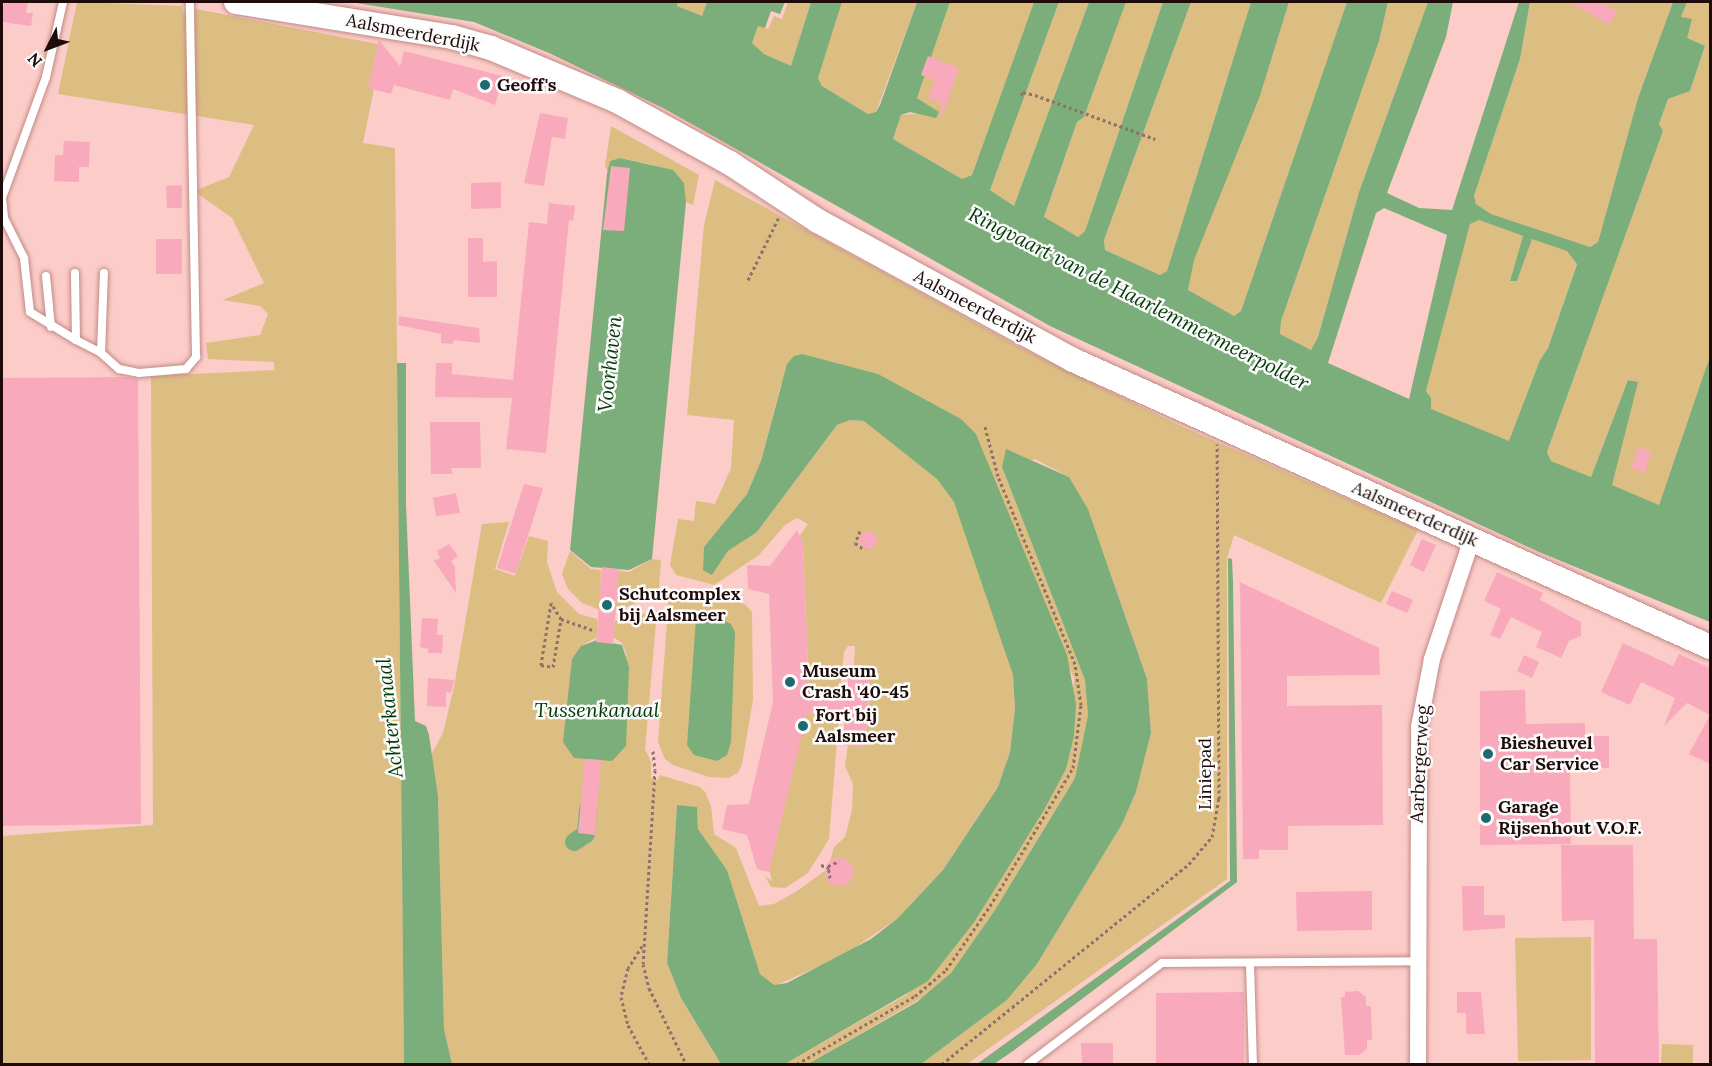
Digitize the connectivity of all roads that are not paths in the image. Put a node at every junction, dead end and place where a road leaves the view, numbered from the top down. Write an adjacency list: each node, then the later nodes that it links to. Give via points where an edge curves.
1 (63, 2): 4 (lane, via 46,77)
2 (190, 2): 10 (lane, via 196,357 186,369 139,373 119,369)
3 (236, 2): 11 (street, Aalsmeerderdijk, via 407,29 491,48 637,110 786,202 1073,360)
4 (2, 198): 8 (lane, via 4,218 24,258 30,312)
5 (75, 273): 9 (lane)
6 (104, 273): 10 (lane)
7 (46, 276): 8 (lane)
8 (51, 327): 9 (lane)
9 (76, 340): 10 (lane)
10 (101, 353)
11 (1472, 539): 12 (street, Aalsmeerderdijk); 13 (street, Aarbergerweg, via 1434,650 1419,727)
12 (1710, 647)
13 (1418, 961): 14 (lane); 17 (street, Aarbergerweg)
14 (1250, 964): 15 (lane, via 1162,963); 16 (lane)
15 (1028, 1065)
16 (1253, 1065)
17 (1418, 1065)

